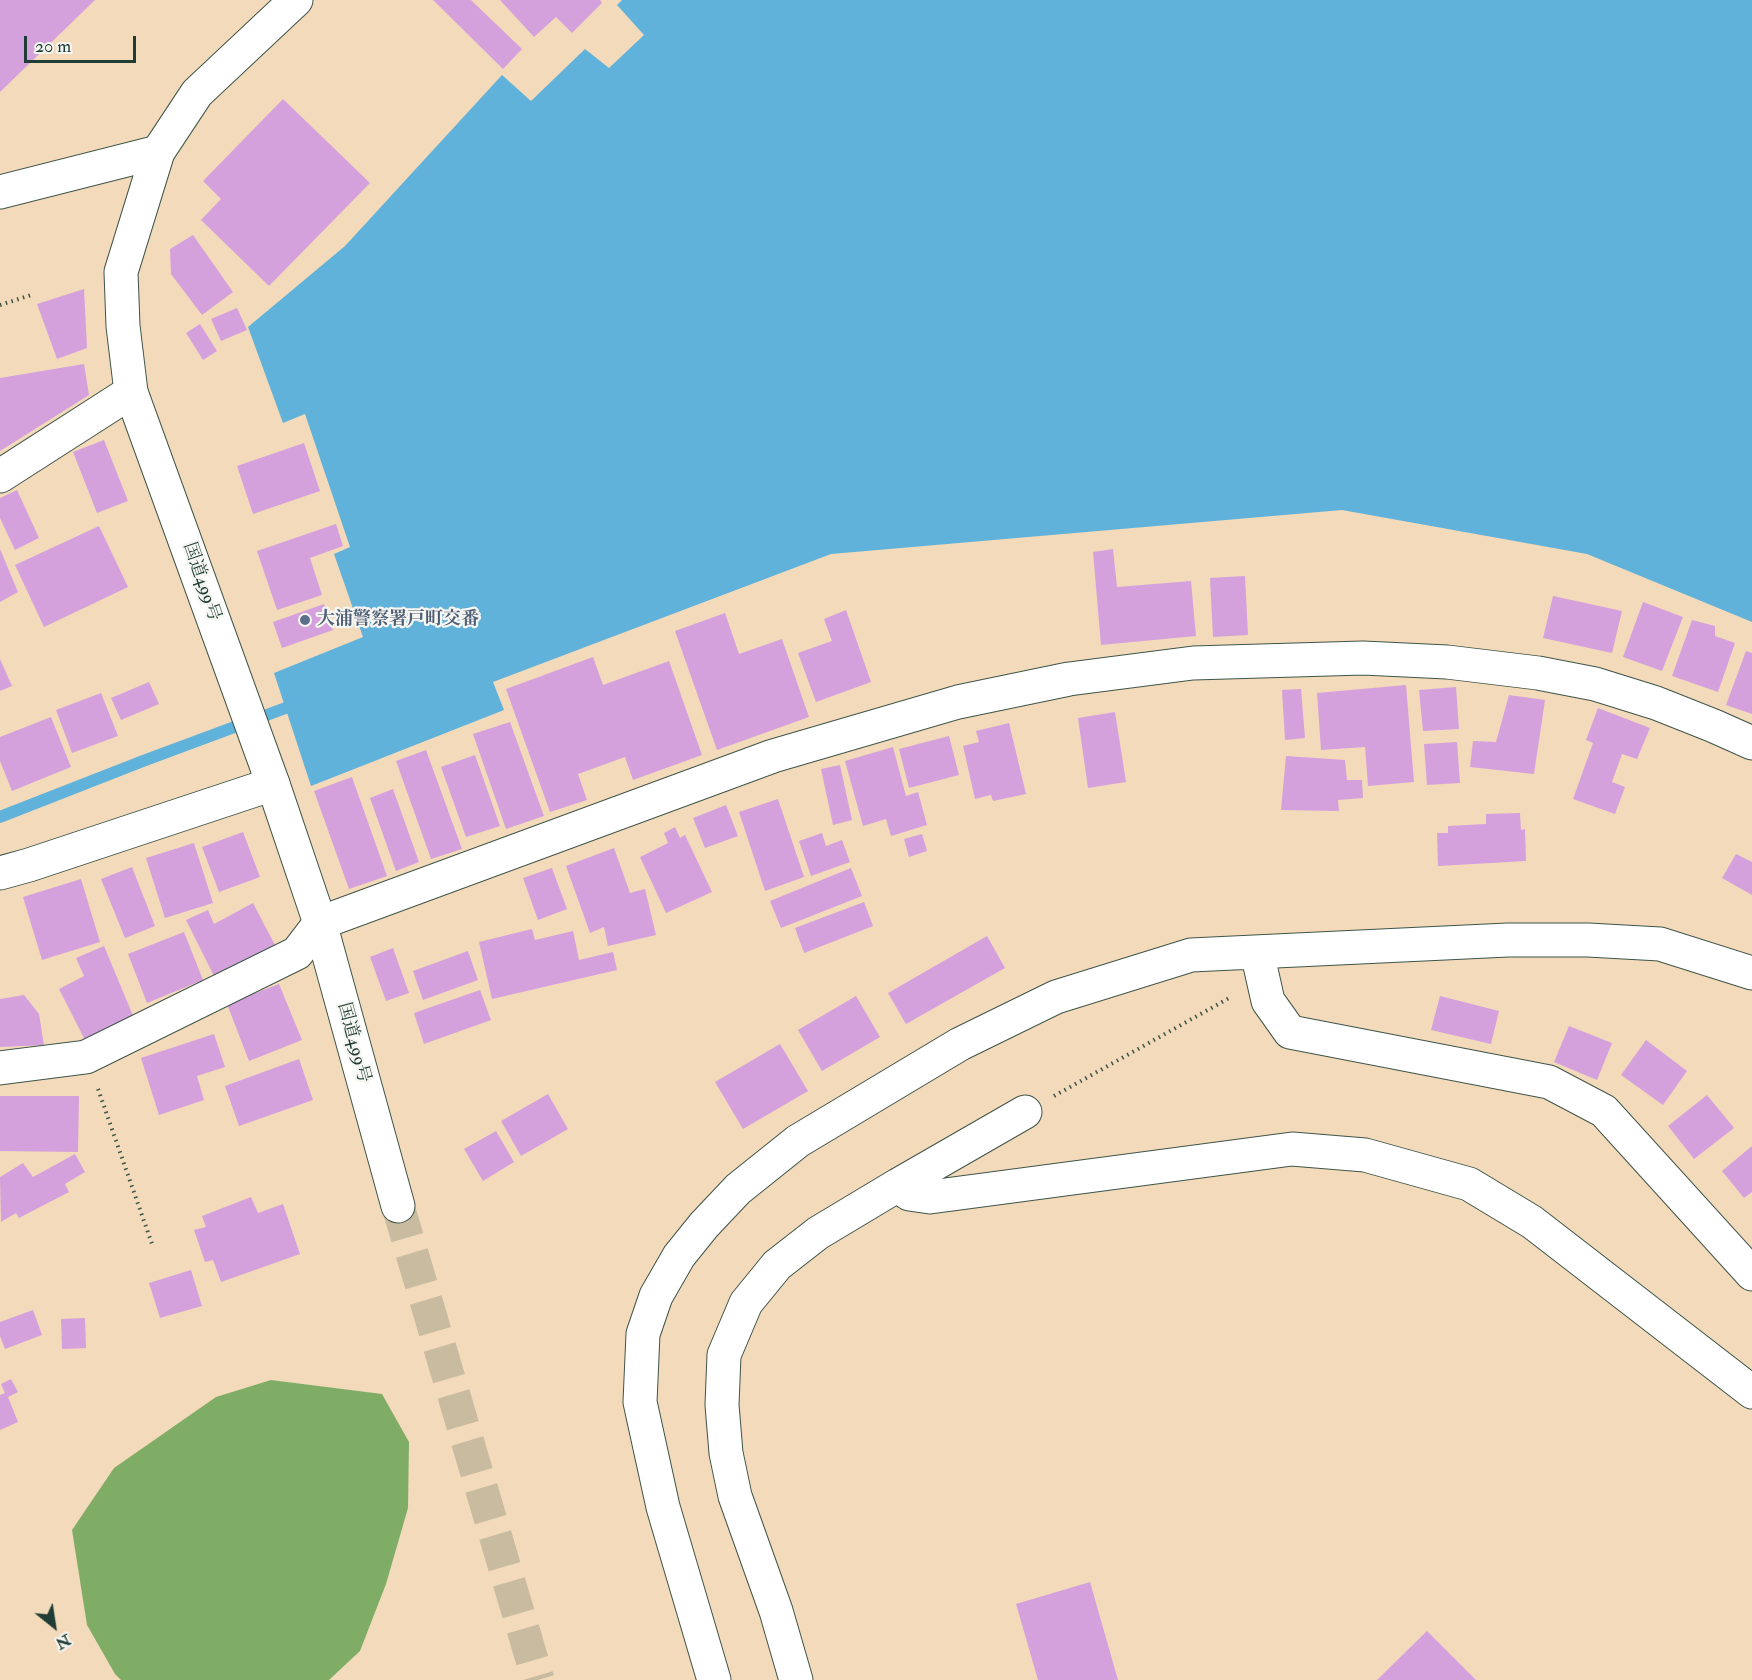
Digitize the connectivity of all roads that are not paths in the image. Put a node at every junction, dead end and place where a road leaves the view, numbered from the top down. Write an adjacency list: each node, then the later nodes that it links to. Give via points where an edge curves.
1 (296, 0): 2 (main road, 国道499号, via 197,93)
2 (158, 152): 3 (main road); 4 (main road, 国道499号, via 121,272)
3 (0, 192)
4 (131, 392): 5 (main road); 7 (main road, 国道499号)
5 (0, 476)
6 (1752, 743): 9 (main road, via 1595,684 1538,673 1447,662 1363,658 1193,663 1069,679 958,702 773,756)
7 (273, 784): 8 (main road); 9 (main road, 国道499号)
8 (0, 873)
9 (320, 923): 12 (main road, via 297,953 86,1057); 15 (main road, 国道499号)
10 (1260, 965): 11 (main road, via 1508,940 1588,940 1660,945); 16 (main road, via 1268,1001 1290,1032 1549,1082 1604,1111); 18 (main road, via 1191,955 1056,998 960,1044 798,1141 738,1189 679,1256 656,1296 643,1334 640,1402 663,1507)
11 (1752, 973)
12 (0, 1068)
13 (1025, 1112): 14 (main road)
14 (898, 1185): 17 (main road, via 909,1194 930,1197 1292,1149 1365,1155 1469,1184 1532,1222); 19 (main road, via 818,1233 777,1265 746,1303 724,1355 722,1405 730,1474)
15 (398, 1206)
16 (1752, 1274)
17 (1752, 1392)
18 (714, 1680)
19 (796, 1680)

